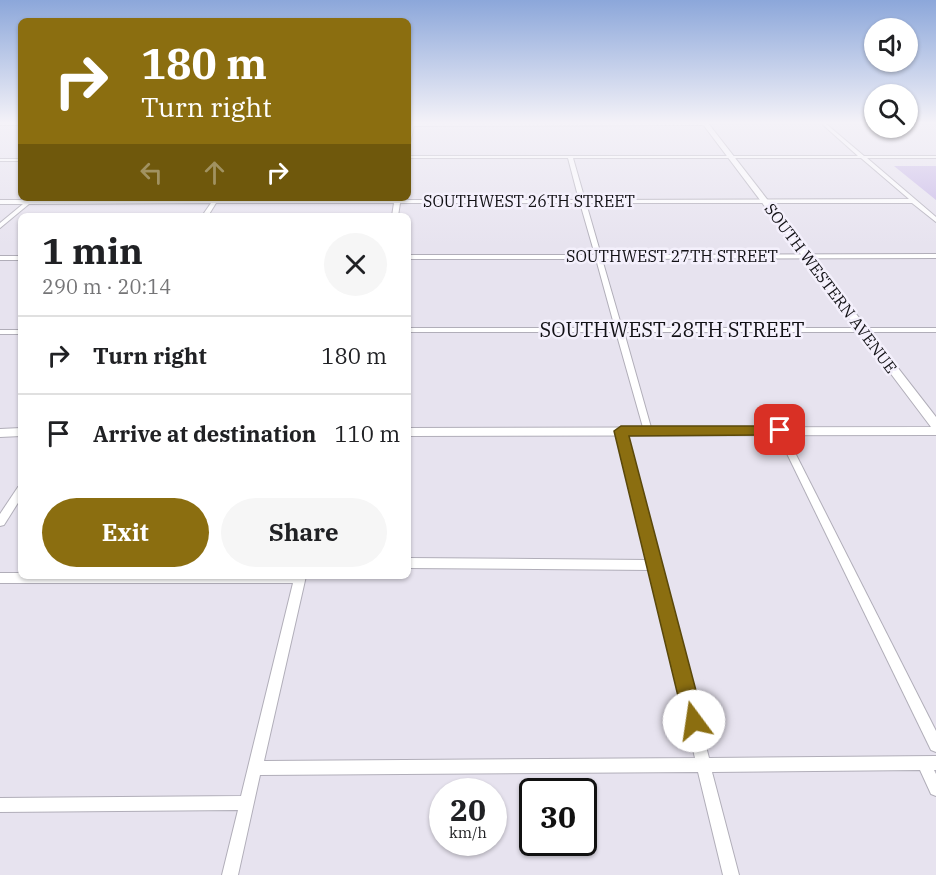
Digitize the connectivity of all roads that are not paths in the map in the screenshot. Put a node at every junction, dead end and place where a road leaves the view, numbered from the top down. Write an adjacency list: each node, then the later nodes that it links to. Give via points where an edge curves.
1 (572, 164): 7 (street)
2 (737, 164): 8 (main road, SOUTH WESTERN AVENUE)
3 (870, 164): 9 (street)
4 (411, 200): 7 (street, SOUTHWEST 26TH STREET)
5 (18, 201): 10 (street, SOUTHWEST 26TH STREET)
6 (29, 201): 12 (street)
7 (583, 201): 8 (street, SOUTHWEST 26TH STREET); 13 (street)
8 (765, 201): 9 (street, SOUTHWEST 26TH STREET); 14 (main road, SOUTH WESTERN AVENUE)
9 (914, 201): 11 (street)
10 (0, 202)
11 (936, 220)
12 (0, 226)
13 (600, 256): 14 (street, SOUTHWEST 27TH STREET); 16 (street, SOUTHWEST 27TH STREET); 20 (street)
14 (807, 256): 15 (street, SOUTHWEST 27TH STREET); 21 (main road, SOUTH WESTERN AVENUE)
15 (936, 256)
16 (411, 257)
17 (0, 258): 18 (street)
18 (18, 258)
19 (411, 330): 20 (street, SOUTHWEST 28TH STREET)
20 (619, 330): 21 (street, SOUTHWEST 28TH STREET); 28 (street)
21 (864, 330): 22 (street, SOUTHWEST 28TH STREET); 25 (main road, SOUTH WESTERN AVENUE)
22 (936, 330)
23 (0, 332): 24 (street)
24 (18, 332)
25 (936, 425)
26 (780, 430): 28 (main road); 29 (main road); 40 (street)
27 (621, 431): 28 (main road); 32 (main road); 36 (street)
28 (648, 431)
29 (936, 431)
30 (0, 432): 31 (main road)
31 (18, 432)
32 (411, 432)
33 (18, 495): 34 (street)
34 (0, 522)
35 (411, 563): 36 (street)
36 (655, 565): 42 (street)
37 (0, 578): 38 (street)
38 (18, 578)
39 (300, 579): 43 (street)
40 (936, 746)
41 (930, 764): 42 (street); 44 (street)
42 (705, 766): 43 (street); 48 (street)
43 (255, 768): 45 (street)
44 (936, 789)
45 (247, 802): 46 (street); 47 (street)
46 (0, 805)
47 (230, 875)
48 (731, 875)

